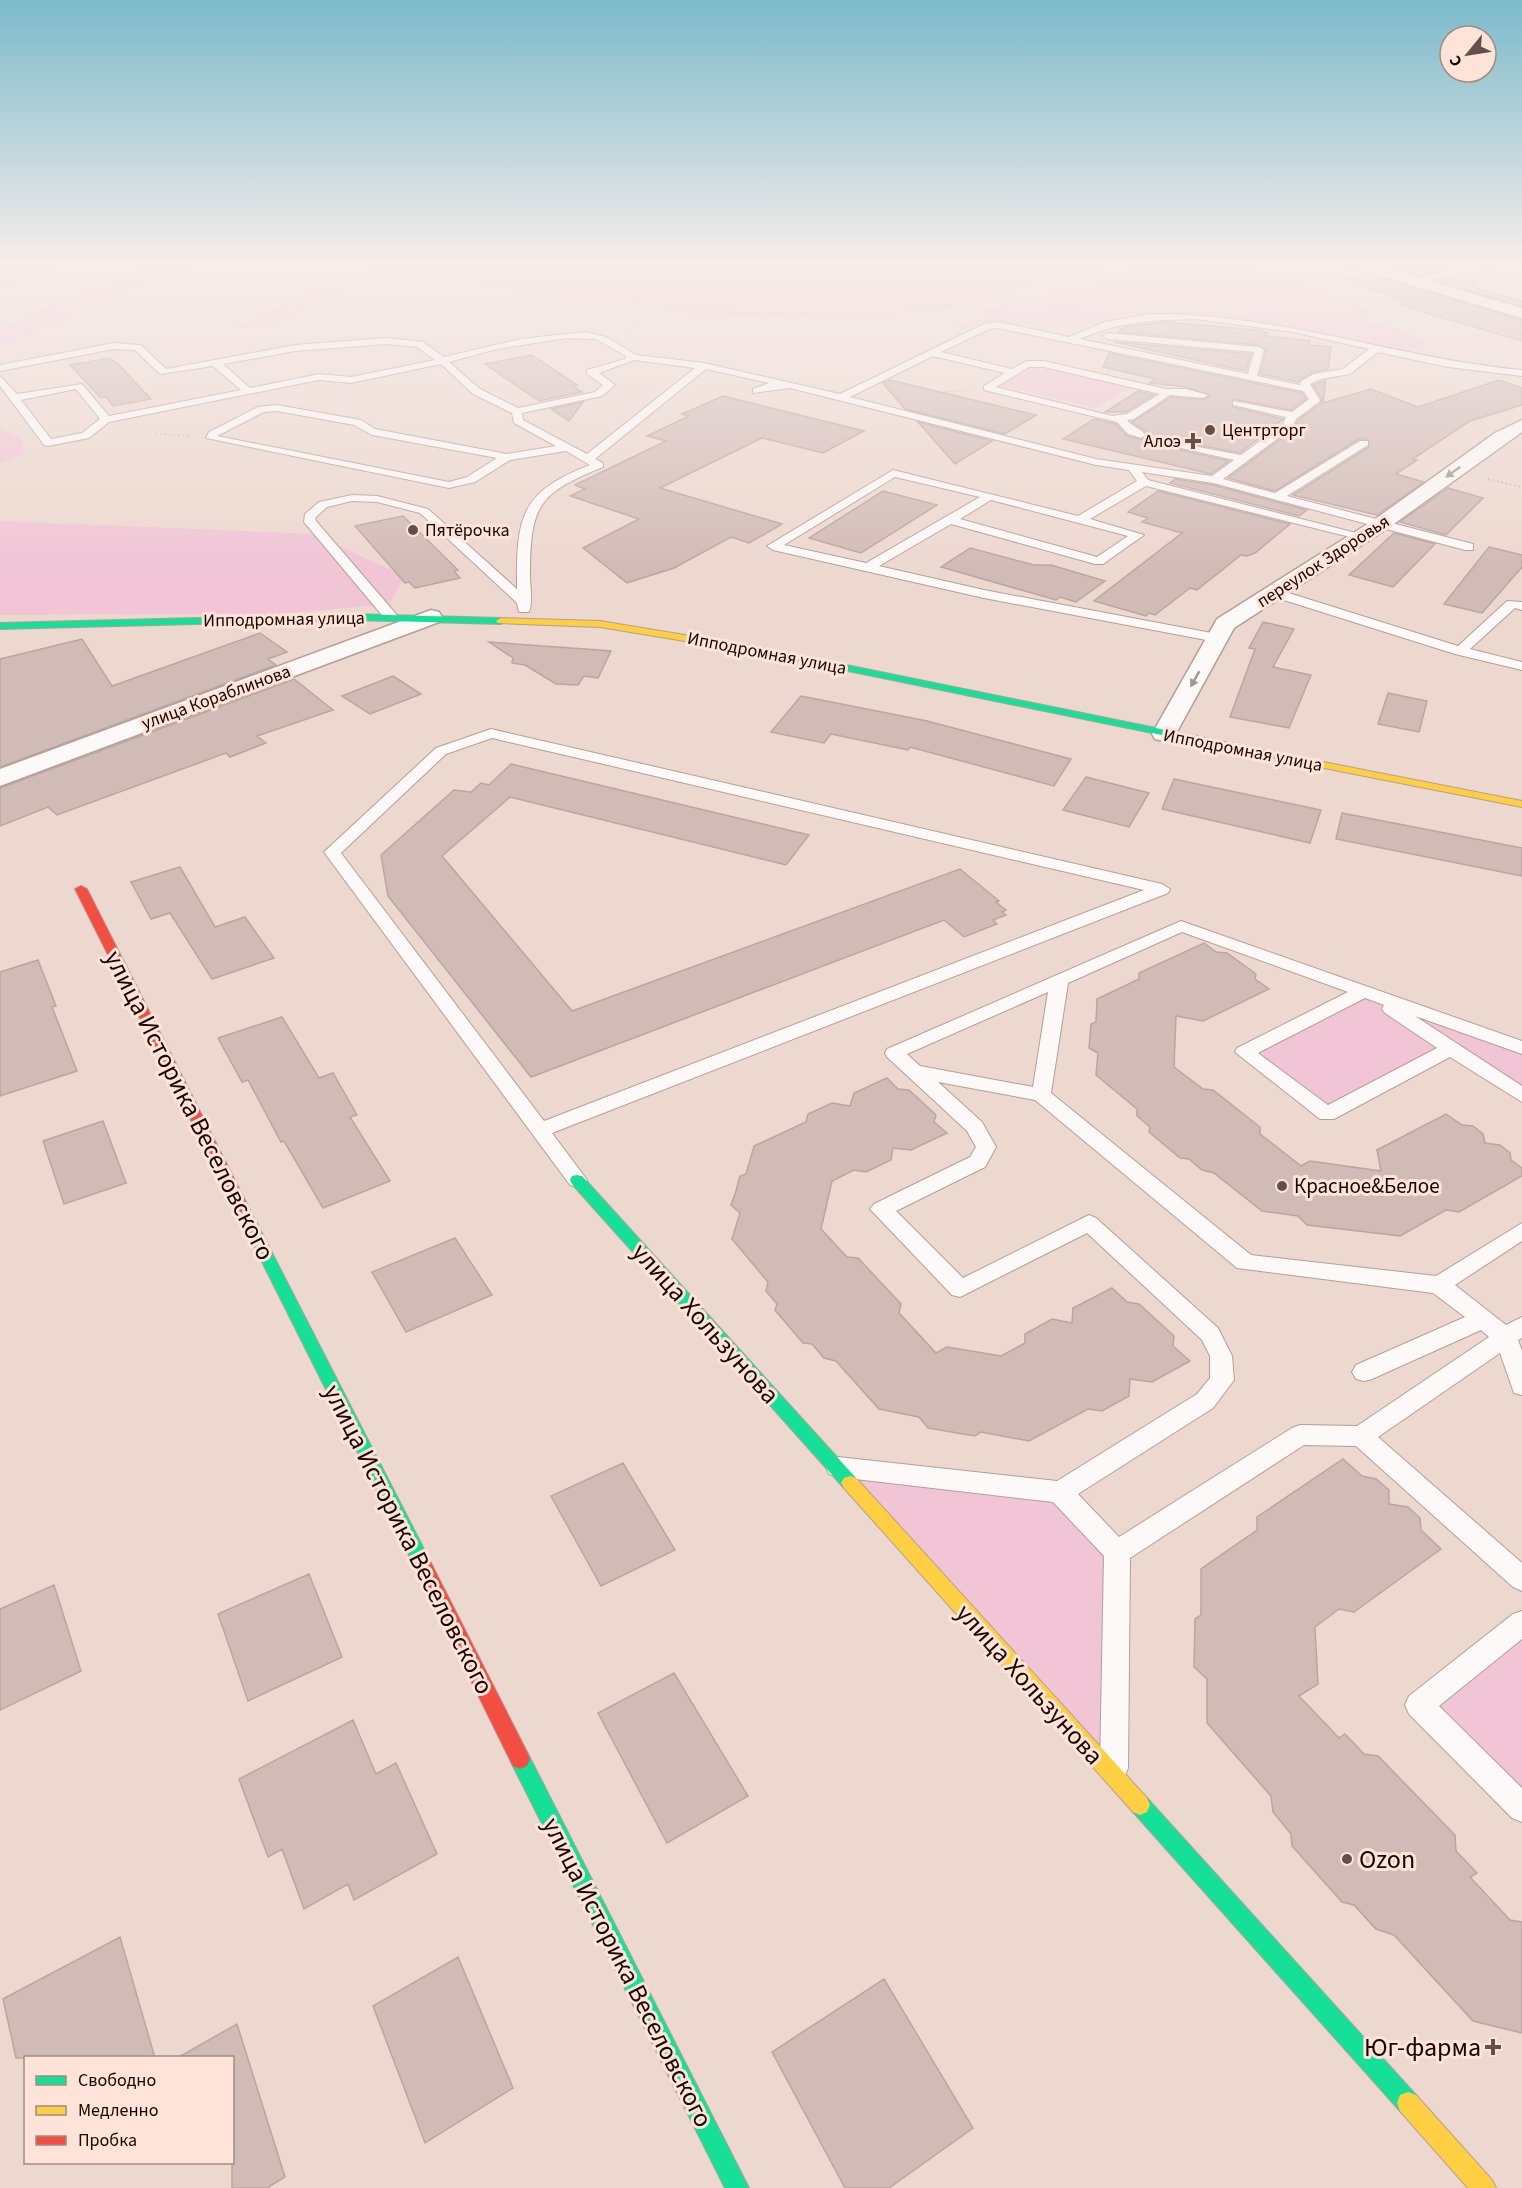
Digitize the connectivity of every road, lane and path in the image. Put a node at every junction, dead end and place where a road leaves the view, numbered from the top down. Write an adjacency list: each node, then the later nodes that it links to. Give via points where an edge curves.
1 (159, 367): 2 (lane, via 164,372)
2 (192, 367)
3 (221, 367): 23 (lane)
4 (417, 367): 23 (lane, via 351,380 319,377)
5 (447, 367): 31 (lane, via 493,403)
6 (615, 367): 31 (lane, via 591,372 609,385 598,394)
7 (703, 367): 44 (lane)
8 (709, 367): 21 (lane)
9 (904, 367): 27 (lane)
10 (995, 367): 17 (lane)
11 (1022, 367): 17 (lane)
12 (1057, 367): 25 (lane)
13 (1210, 367): 19 (lane)
14 (1255, 367): 19 (lane)
15 (1352, 367): 22 (lane, via 1346,372 1318,376 1305,383)
16 (1471, 367): 18 (lane)
17 (1013, 372): 34 (lane, via 988,388)
18 (1522, 373)
19 (1252, 377): 22 (lane)
20 (0, 379): 28 (lane)
21 (790, 385): 24 (lane); 27 (lane)
22 (1306, 389): 32 (lane, via 1315,400)
23 (248, 391): 33 (lane)
24 (757, 391)
25 (1165, 392): 26 (lane); 34 (lane)
26 (1203, 395)
27 (844, 396): 46 (lane, via 853,402)
28 (14, 398): 33 (lane, via 78,387); 33 (lane, via 48,443 85,436)
29 (1237, 403): 30 (lane)
30 (1265, 409): 32 (lane); 42 (path)
31 (517, 411): 41 (lane, via 518,421)
32 (1294, 416): 45 (lane, via 1288,426)
33 (106, 420)
34 (1121, 420): 37 (lane)
35 (1522, 425): 53 (street, переулок Здоровья, one-way to 53)
36 (176, 434): 38 (path)
37 (1141, 435)
38 (191, 437)
39 (1364, 443): 50 (lane)
40 (1176, 444): 42 (lane)
41 (567, 448): 43 (lane); 44 (lane)
42 (1204, 450): 45 (lane)
43 (507, 457): 43 (lane, via 471,480 449,485 211,438 262,409 277,408 357,422 372,432)
44 (588, 459): 57 (lane, via 599,465 547,489 534,502 524,549)
45 (1242, 459): 47 (lane)
46 (1134, 469): 47 (lane); 48 (lane)
47 (1214, 480): 50 (lane)
48 (1143, 482): 52 (lane); 53 (lane)
49 (988, 496): 51 (lane); 52 (lane); 55 (lane, via 894,473 773,546)
50 (1278, 496): 53 (lane)
51 (948, 519): 52 (lane, via 1099,561 1138,535); 55 (lane)
52 (1080, 520)
53 (1372, 530): 54 (lane); 56 (street, переулок Здоровья)
54 (1469, 547)
55 (867, 568): 63 (lane)
56 (1275, 593): 63 (street, переулок Здоровья, via 1225,624); 64 (lane)
57 (524, 602): 59 (lane, via 424,511 364,498 323,504 309,517 310,522); 61 (lane)
58 (1522, 606): 64 (lane, via 1512,604)
59 (391, 617): 60 (street, Ипподромная улица); 62 (street, Ипподромная улица)
60 (431, 617): 61 (street, Ипподромная улица); 67 (street, улица Кораблинова)
61 (525, 620): 66 (street, Ипподромная улица, via 600,624 715,641)
62 (0, 626)
63 (1217, 638): 66 (street, переулок Здоровья, one-way to 66)
64 (1460, 651): 65 (lane)
65 (1522, 666)
66 (1164, 734): 68 (street, Ипподромная улица)
67 (0, 777)
68 (1522, 804)
69 (81, 890): 93 (street, улица Историка Веселовского)
70 (1059, 981): 71 (lane, via 1181,926); 74 (lane, via 894,1053); 75 (lane)
71 (1364, 991): 72 (lane); 72 (lane, via 1244,1052 1327,1114); 73 (lane)
72 (1452, 1048): 76 (lane)
73 (1522, 1048)
74 (914, 1071): 75 (lane); 87 (lane, via 975,1127 986,1147 978,1162 881,1209 960,1289 1089,1223 1210,1334 1221,1356 1222,1380 1205,1401)
75 (1041, 1095): 80 (lane, via 1245,1262)
76 (1522, 1095)
77 (540, 1130): 77 (lane, via 332,852 441,751 491,733 1162,889); 78 (lane)
78 (578, 1180): 86 (street, улица Хользунова)
79 (1522, 1231): 80 (lane)
80 (1439, 1285): 81 (lane)
81 (1483, 1319): 82 (lane); 83 (lane)
82 (1514, 1331): 84 (lane); 85 (lane)
83 (1364, 1372)
84 (1522, 1386)
85 (1361, 1436): 88 (lane, via 1300,1435); 89 (lane)
86 (834, 1466): 87 (lane); 91 (street, улица Хользунова)
87 (1060, 1492): 88 (lane)
88 (1117, 1552): 91 (lane)
89 (1522, 1579)
90 (1522, 1623): 92 (lane, via 1419,1705)
91 (1114, 1777): 94 (street, улица Хользунова)
92 (1522, 1808)
93 (737, 2188)
94 (1484, 2188)

